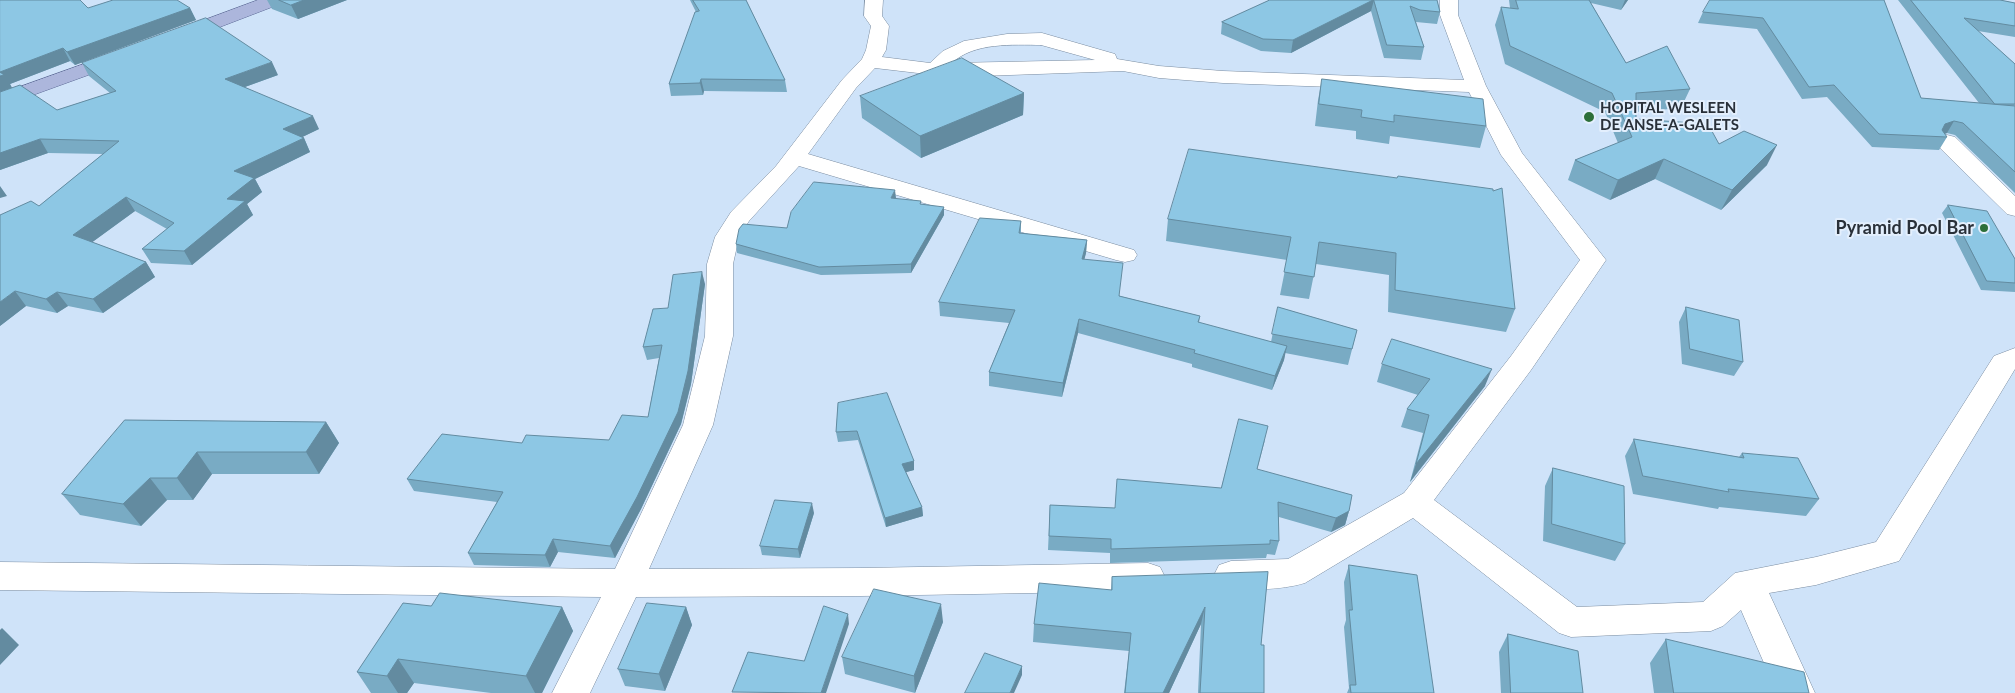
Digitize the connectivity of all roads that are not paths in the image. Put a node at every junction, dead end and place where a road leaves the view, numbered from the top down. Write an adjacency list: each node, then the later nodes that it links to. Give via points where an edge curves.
1 (274, 0): 4 (main road)
2 (874, 0): 6 (street, via 873,16 880,26 876,50)
3 (1449, 0): 9 (street, via 1449,15)
4 (165, 41)
5 (138, 51): 10 (main road)
6 (870, 62): 8 (street); 12 (street, via 849,84)
7 (1123, 65): 8 (street); 8 (street, via 1042,39 971,45 950,55); 9 (street, via 1159,72 1223,77)
8 (935, 69)
9 (1476, 86): 16 (street, via 1512,155 1593,260 1521,363)
10 (0, 102)
11 (1947, 142): 13 (street)
12 (794, 158): 14 (street); 19 (street, via 739,217 727,236 720,264 720,336 698,425)
13 (2015, 209)
14 (1125, 255)
15 (2015, 357): 18 (street, via 2004,362 1887,552)
16 (1415, 502): 18 (street, via 1571,622 1711,616); 19 (street, via 1292,573 1028,581)
17 (0, 576): 19 (street)
18 (1747, 583): 21 (street)
19 (625, 584): 20 (street)
20 (571, 693)
21 (1796, 693)

